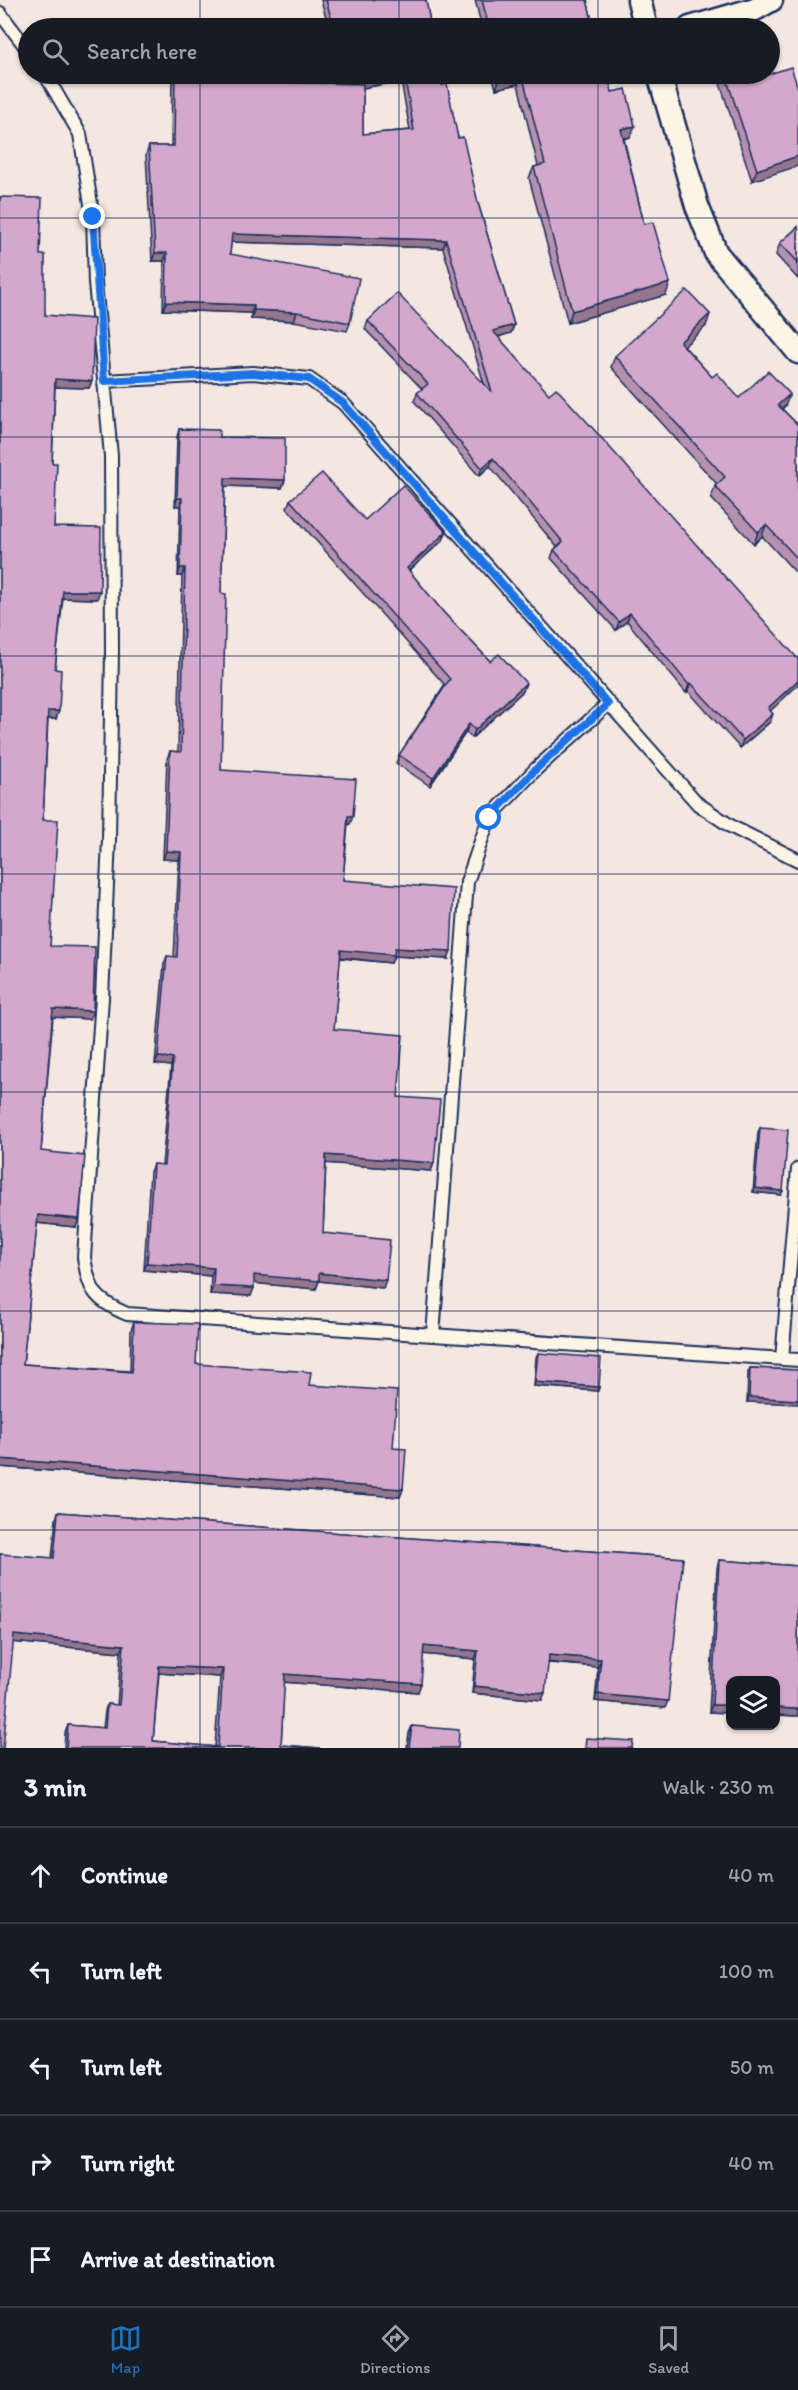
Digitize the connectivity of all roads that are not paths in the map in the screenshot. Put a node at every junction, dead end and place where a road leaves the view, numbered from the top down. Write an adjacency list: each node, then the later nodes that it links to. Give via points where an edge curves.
1 (639, 0): 4 (street)
2 (771, 0): 5 (street)
3 (0, 13): 6 (lane)
4 (644, 18)
5 (724, 18)
6 (18, 37)
7 (51, 84): 10 (lane, via 80,134 93,217)
8 (662, 84): 9 (street, via 697,206 716,253)
9 (798, 352)
10 (104, 381): 11 (lane, via 253,373 309,379 343,403); 14 (lane, via 111,456 112,664 102,998 84,1257 88,1285 108,1306 127,1314)
11 (608, 704): 12 (lane, via 698,804 732,827); 14 (lane, via 489,818 469,873)
12 (798, 860)
13 (798, 1169): 15 (lane)
14 (433, 1335): 15 (lane)
15 (782, 1359): 16 (lane)
16 (798, 1360)

